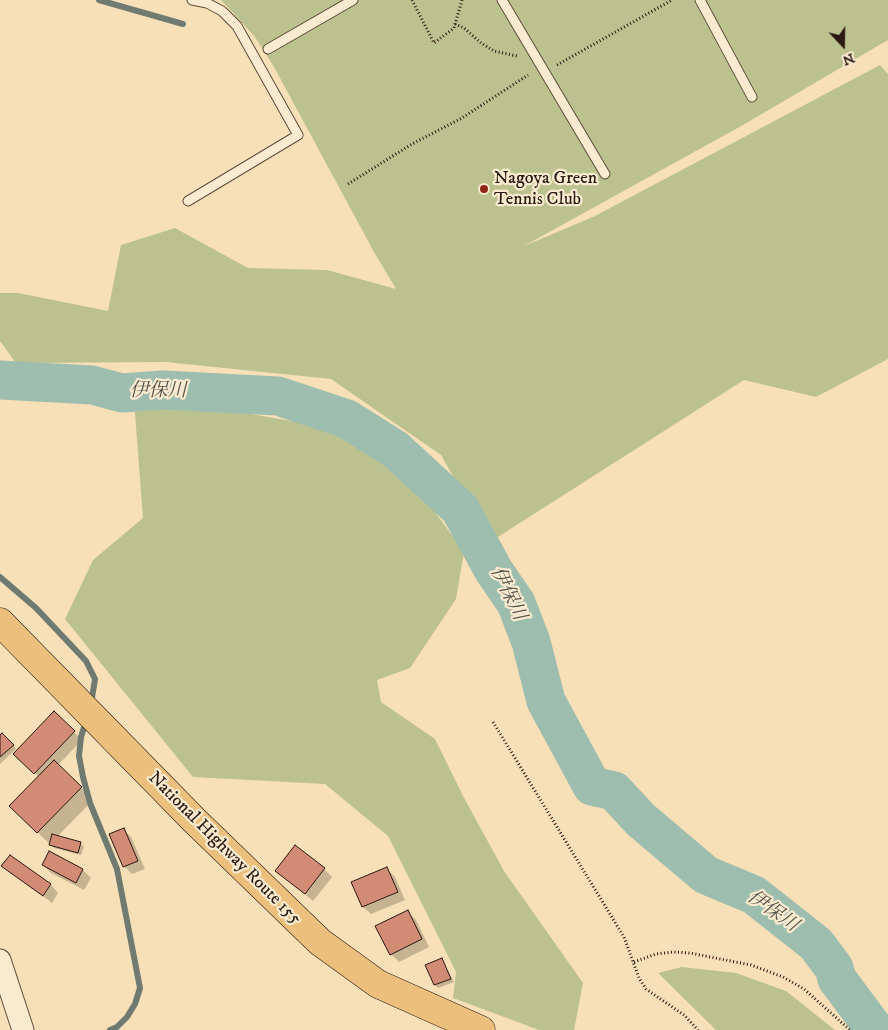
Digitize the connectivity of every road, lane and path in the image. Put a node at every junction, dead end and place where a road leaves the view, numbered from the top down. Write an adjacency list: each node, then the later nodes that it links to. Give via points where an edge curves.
1 (192, 0): 15 (lane, via 222,11 237,26 298,135)
2 (353, 0): 9 (lane)
3 (412, 0): 8 (path, via 434,43)
4 (462, 0): 8 (path)
5 (502, 0): 10 (lane)
6 (672, 0): 11 (path)
7 (700, 0): 12 (lane)
8 (455, 24): 10 (path, via 494,51)
9 (268, 49)
10 (536, 57): 11 (lane)
11 (544, 70): 13 (lane); 14 (path, via 524,77 462,118 412,144)
12 (752, 97)
13 (605, 174)
14 (348, 184)
15 (188, 201)
16 (2, 630): 21 (highway, National Highway Route 155, via 320,942 378,984)
17 (493, 722): 19 (path, via 624,937)
18 (0, 960): 20 (street)
19 (634, 962): 22 (path, via 646,989 684,1015); 23 (path, via 673,952 751,965 804,989)
20 (23, 1030)
21 (481, 1030)
22 (698, 1030)
23 (850, 1030)

